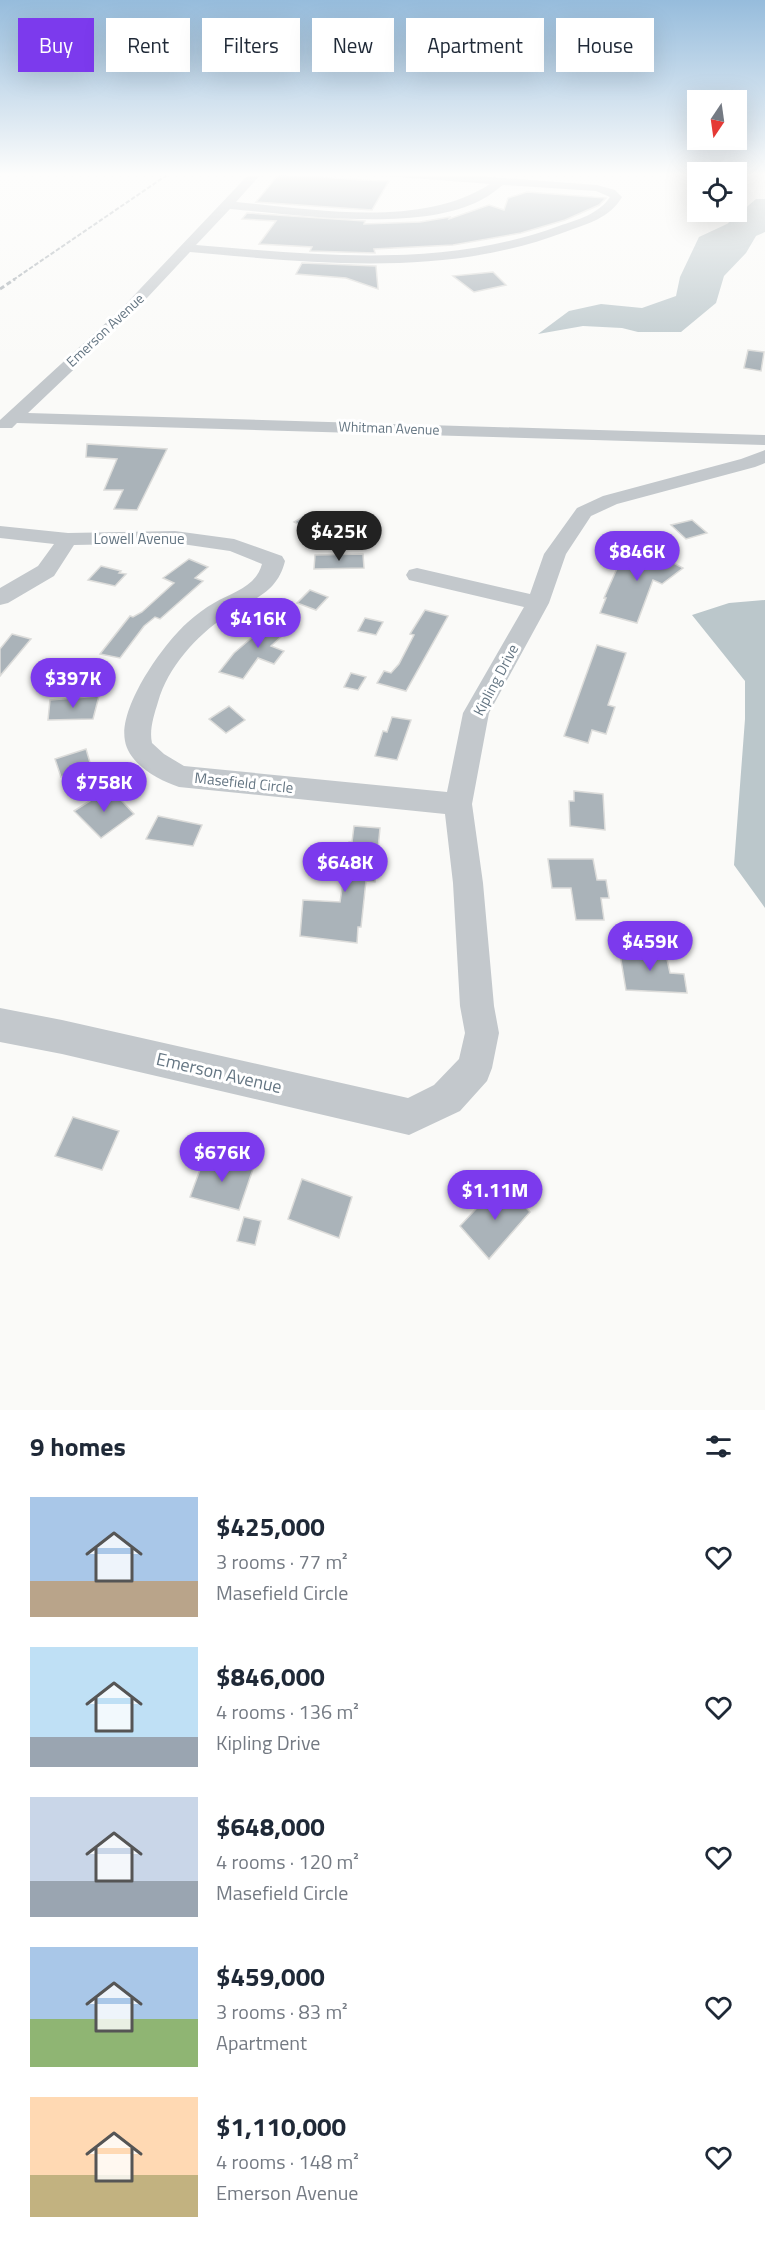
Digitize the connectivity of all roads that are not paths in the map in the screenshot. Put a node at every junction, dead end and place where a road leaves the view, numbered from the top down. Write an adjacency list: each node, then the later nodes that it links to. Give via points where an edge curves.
1 (194, 239): 3 (street, Emerson Avenue)
2 (537, 239): 3 (street, via 511,248 420,258 336,259)
3 (185, 248): 4 (street, Emerson Avenue, via 127,311)
4 (6, 424): 5 (street, Whitman Avenue)
5 (765, 440)
6 (759, 465): 12 (street, Kipling Drive, via 610,500 585,512 555,554)
7 (0, 532): 8 (street, Lowell Avenue)
8 (68, 539): 9 (street, Lowell Avenue, via 175,537 234,545); 11 (street, via 46,571)
9 (274, 561): 13 (street, Masefield Circle, via 272,575 260,588 219,610 169,658 145,702 137,740 142,751 179,776 196,779)
10 (417, 575): 12 (street)
11 (0, 598)
12 (538, 603): 13 (street, Kipling Drive, via 476,713)
13 (458, 804): 15 (street, Kipling Drive, via 482,1033 474,1068 447,1098)
14 (0, 1026): 15 (street, Emerson Avenue, via 409,1117)
15 (435, 1104)

